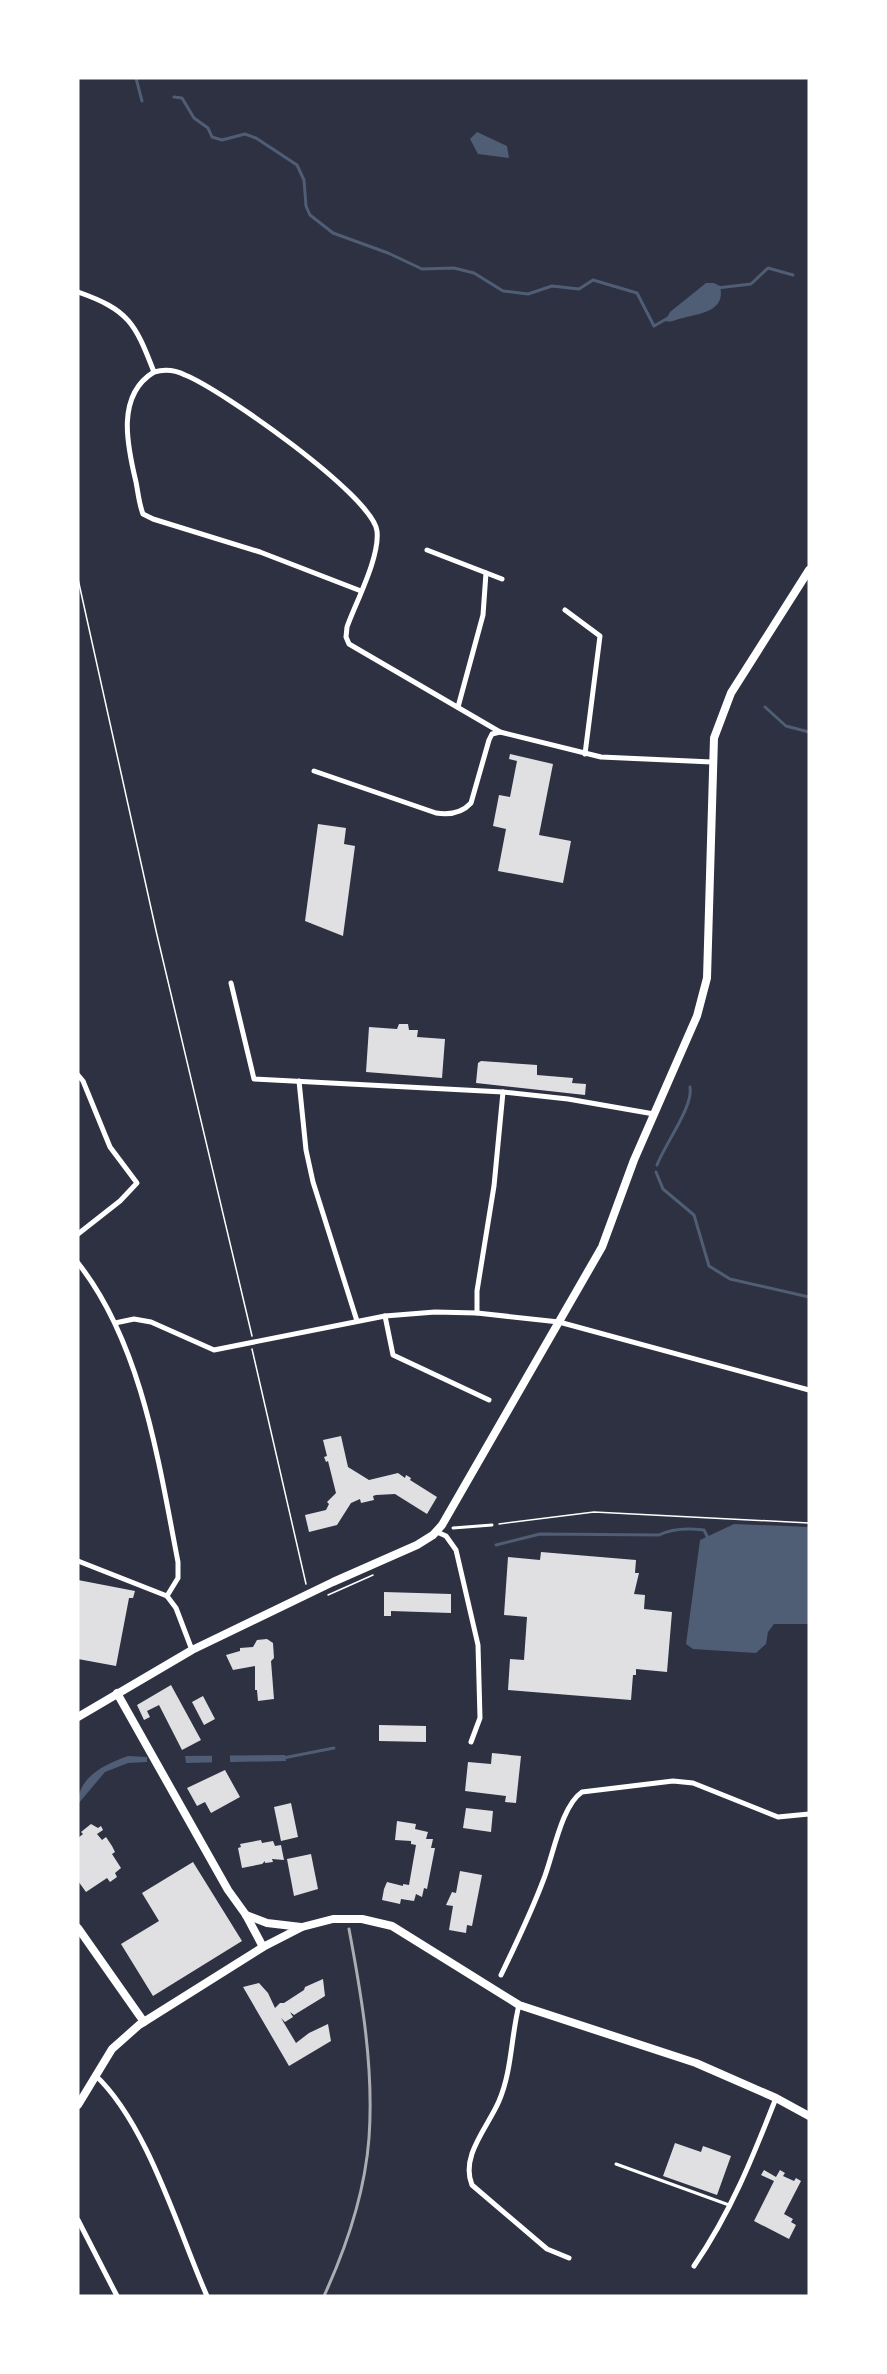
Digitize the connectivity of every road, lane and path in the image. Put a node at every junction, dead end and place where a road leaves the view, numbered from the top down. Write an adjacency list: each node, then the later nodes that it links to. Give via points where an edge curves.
1 (78, 292): 2 (street, via 109,304 126,317)
2 (154, 372): 8 (street, via 177,372 267,425 364,507 374,522 377,538); 8 (street, via 139,383 129,408 129,453 144,513 149,518 293,563)
3 (427, 550): 5 (street)
4 (809, 570): 13 (main road, via 728,698 715,734)
5 (486, 573): 7 (street); 10 (street, via 483,615)
6 (78, 579): 27 (path)
7 (502, 579)
8 (360, 591): 10 (street, via 345,633 349,644)
9 (565, 610): 12 (street, via 600,636)
10 (458, 707): 11 (street)
11 (500, 732): 12 (street); 14 (street, via 492,734 489,740 471,803 454,813 436,813)
12 (585, 754): 13 (street, via 624,760)
13 (712, 762): 19 (main road, via 706,986)
14 (314, 771)
15 (231, 983): 17 (street, via 254,1079)
16 (78, 1076): 20 (street, via 110,1147 137,1182 120,1201)
17 (299, 1080): 18 (street); 24 (street, via 313,1182)
18 (504, 1092): 19 (street); 22 (street)
19 (654, 1114): 25 (main road, via 602,1247)
20 (78, 1234)
21 (78, 1263): 26 (street)
22 (477, 1313): 23 (street, via 435,1311); 25 (street)
23 (385, 1316): 24 (street); 29 (street, via 393,1355)
24 (357, 1321): 27 (street)
25 (559, 1322): 28 (street); 33 (main road)
26 (115, 1323): 27 (street, via 134,1319 151,1322 214,1350); 36 (street, via 151,1422 178,1562 178,1578)
27 (253, 1340): 35 (path, via 252,1351 305,1582)
28 (809, 1390)
29 (489, 1400)
30 (809, 1523): 31 (path, via 594,1512)
31 (492, 1525): 32 (lane)
32 (453, 1528)
33 (436, 1532): 35 (main road, via 404,1552); 40 (street, via 446,1536 456,1550 478,1645 480,1718)
34 (78, 1561): 36 (street)
35 (314, 1591): 37 (main road)
36 (167, 1596): 37 (street, via 176,1608)
37 (192, 1650): 38 (main road)
38 (117, 1693): 39 (main road); 42 (main road, via 233,1899)
39 (78, 1716)
40 (471, 1742)
41 (809, 1815): 46 (street, via 778,1816 693,1783 673,1781 582,1792 568,1808 543,1881)
42 (246, 1915): 43 (main road, via 267,1923); 45 (main road)
43 (302, 1927): 45 (main road); 47 (main road, via 333,1919 362,1919 392,1926)
44 (78, 1928): 48 (main road)
45 (263, 1947): 48 (main road)
46 (501, 1975)
47 (519, 2005): 50 (main road, via 696,2063); 56 (street, via 500,2100 468,2162 467,2174 472,2185 547,2249)
48 (144, 2022): 49 (main road, via 120,2040)
49 (95, 2075): 51 (main road); 59 (street, via 126,2113 152,2161)
50 (776, 2098): 52 (main road); 54 (street)
51 (78, 2105)
52 (809, 2116)
53 (616, 2164): 54 (lane)
54 (731, 2206): 57 (street)
55 (78, 2220): 58 (street)
56 (569, 2258)
57 (694, 2266)
58 (117, 2296)
59 (207, 2296)

